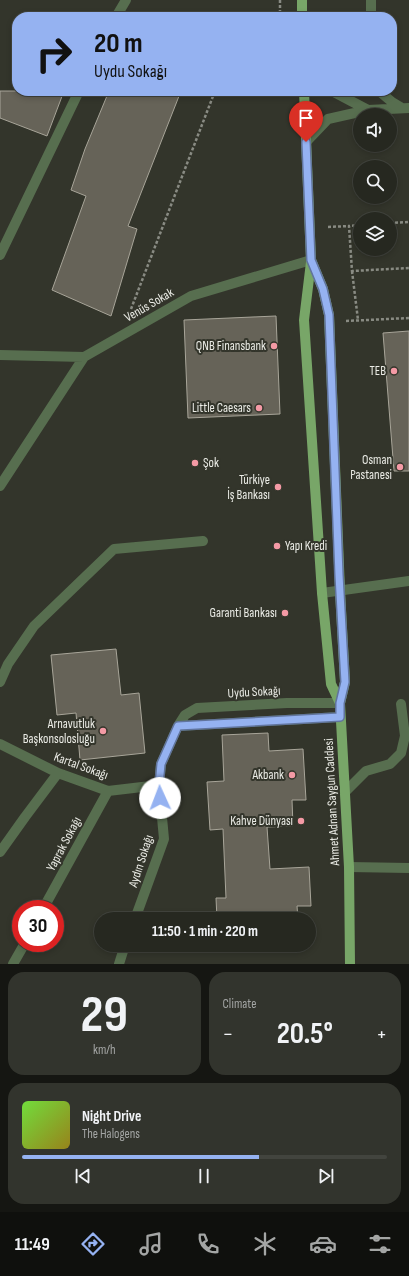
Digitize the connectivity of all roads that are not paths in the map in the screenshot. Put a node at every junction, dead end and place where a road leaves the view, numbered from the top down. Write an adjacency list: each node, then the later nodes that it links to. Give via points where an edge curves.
1 (126, 0): 4 (street)
2 (302, 0): 5 (main road)
3 (371, 0): 6 (street)
4 (119, 12)
5 (302, 12)
6 (371, 12)
7 (77, 96): 15 (street)
8 (304, 96): 14 (main road, Ahmet Adnan Saygun Caddesi)
9 (341, 96): 11 (street)
10 (387, 96): 12 (street)
11 (362, 108)
12 (405, 108)
13 (353, 115): 14 (street, via 328,119)
14 (306, 142): 16 (main road, Ahmet Adnan Saygun Caddesi)
15 (0, 255)
16 (311, 260): 18 (street, Venüs Sokak, via 191,296); 22 (main road, Ahmet Adnan Saygun Caddesi, via 323,289 329,315); 23 (main road, via 304,320)
17 (0, 355): 18 (street)
18 (84, 357): 19 (street)
19 (0, 486)
20 (202, 541): 24 (street, via 114,549 34,626 8,664)
21 (409, 581): 22 (street)
22 (340, 591): 23 (street); 25 (main road, Ahmet Adnan Saygun Caddesi, via 345,682)
23 (322, 593): 25 (main road, via 331,684)
24 (0, 682)
25 (340, 703): 27 (main road, Ahmet Adnan Saygun Caddesi); 28 (street, Uydu Sokağı, via 197,708 185,715)
26 (401, 704): 33 (street, via 405,736 401,753 390,764 366,771)
27 (340, 717): 28 (street); 33 (main road, Ahmet Adnan Saygun Caddesi)
28 (178, 726): 31 (street, Uydu Sokağı, via 161,764)
29 (0, 744): 30 (street, Kartal Sokağı)
30 (58, 774): 32 (street, Kartal Sokağı); 34 (street)
31 (159, 785): 32 (street, Kartal Sokağı); 38 (street, Aydın Sokağı, via 164,839)
32 (108, 791): 37 (street, Yaprak Sokağı)
33 (345, 792): 35 (main road, Ahmet Adnan Saygun Caddesi)
34 (0, 852)
35 (349, 867): 36 (street); 43 (main road, Ahmet Adnan Saygun Caddesi)
36 (409, 868)
37 (49, 900)
38 (138, 912)
39 (20, 952): 41 (street)
40 (123, 952): 42 (street)
41 (13, 964)
42 (119, 964)
43 (350, 964)

